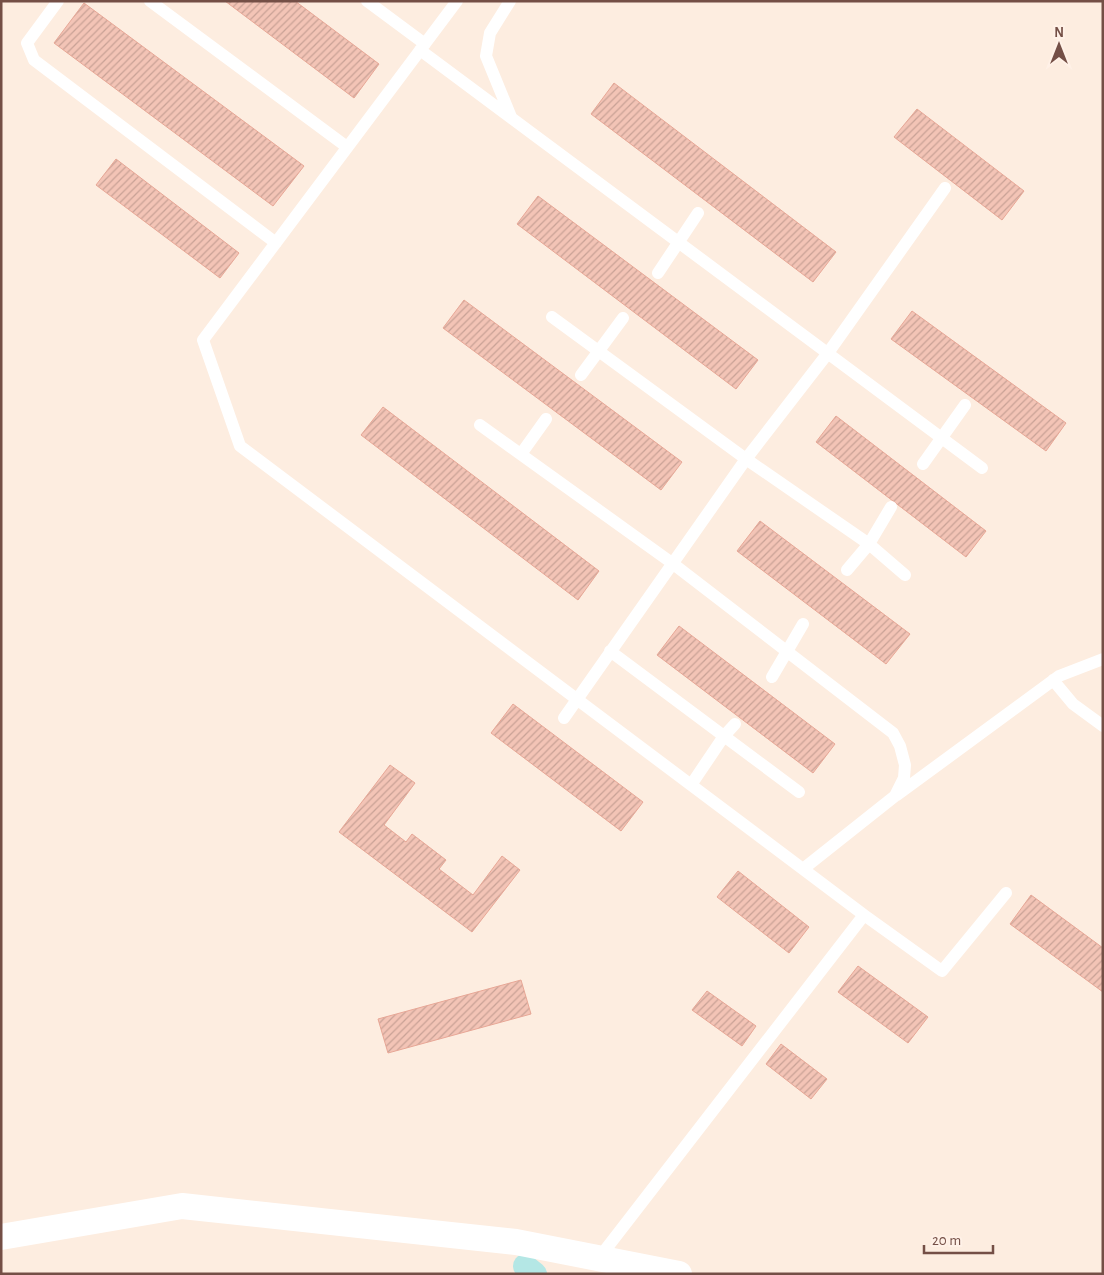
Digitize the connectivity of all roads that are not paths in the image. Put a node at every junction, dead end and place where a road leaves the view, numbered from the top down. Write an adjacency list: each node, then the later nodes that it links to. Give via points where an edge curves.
1 (58, 1): 12 (lane, via 27,42 34,60)
2 (150, 1): 8 (lane)
3 (367, 1): 6 (lane)
4 (457, 1): 6 (lane)
5 (510, 1): 7 (lane, via 490,33 486,56)
6 (423, 47): 7 (lane); 8 (lane)
7 (511, 118): 11 (lane)
8 (347, 147): 12 (lane)
9 (945, 188): 17 (lane)
10 (698, 212): 11 (lane)
11 (679, 242): 13 (lane); 17 (lane)
12 (276, 243): 38 (lane, via 203,340 240,446)
13 (658, 273)
14 (552, 317): 16 (lane)
15 (623, 318): 16 (lane)
16 (599, 351): 18 (lane); 24 (lane)
17 (828, 353): 22 (lane); 24 (lane)
18 (581, 375)
19 (965, 405): 22 (lane)
20 (546, 418): 23 (lane)
21 (480, 425): 23 (lane)
22 (943, 439): 25 (lane); 26 (lane)
23 (520, 454): 29 (lane)
24 (746, 459): 28 (lane); 29 (lane)
25 (923, 464)
26 (982, 468)
27 (890, 507): 28 (lane)
28 (868, 544): 30 (lane); 31 (lane)
29 (672, 563): 33 (lane); 34 (lane)
30 (847, 570)
31 (905, 575)
32 (803, 624): 34 (lane)
33 (610, 651): 38 (lane); 42 (lane)
34 (787, 652): 36 (lane); 45 (lane, via 893,733 905,765 904,778)
35 (1103, 659): 37 (lane)
36 (772, 677)
37 (1053, 680): 41 (lane, via 1073,704); 45 (lane)
38 (576, 699): 39 (lane); 43 (lane)
39 (564, 718)
40 (736, 724): 42 (lane)
41 (1103, 726)
42 (724, 736): 43 (lane); 44 (lane)
43 (691, 785): 46 (lane)
44 (800, 792)
45 (895, 796): 46 (lane)
46 (803, 869): 48 (lane)
47 (1006, 893): 48 (lane, via 942,971)
48 (864, 915): 50 (lane)
49 (1, 1237): 50 (street, via 182,1206 516,1242)
50 (599, 1258): 51 (street)
51 (679, 1274)

